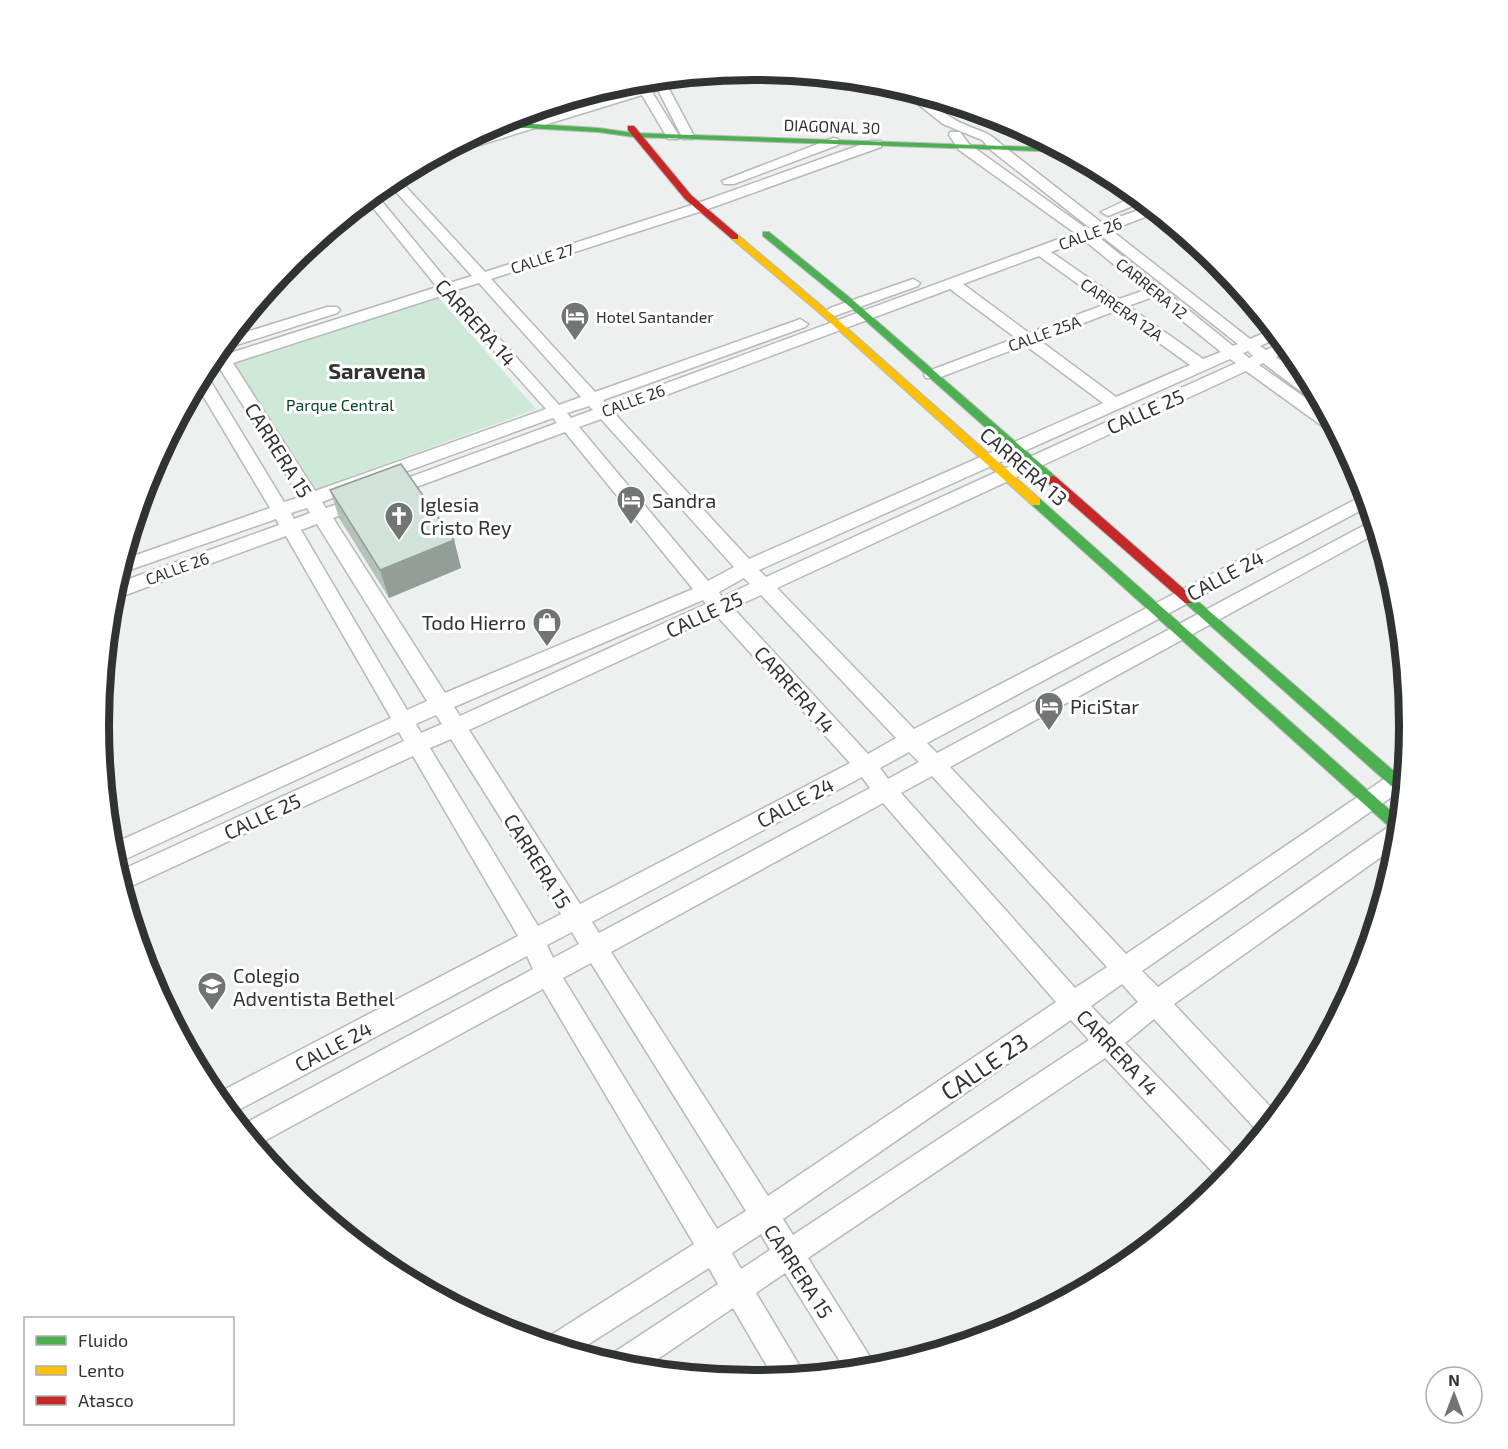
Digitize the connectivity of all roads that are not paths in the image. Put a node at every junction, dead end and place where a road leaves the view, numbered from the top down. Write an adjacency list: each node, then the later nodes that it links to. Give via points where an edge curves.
1 (661, 87): 12 (street)
2 (642, 90): 11 (street)
3 (599, 98): 5 (street)
4 (922, 101): 6 (street, CARRERA 12)
5 (575, 105): 8 (street)
6 (947, 121): 15 (street, CARRERA 12); 17 (street, CARRERA 12)
7 (516, 126): 8 (main road, DIAGONAL 30)
8 (532, 126): 9 (main road, DIAGONAL 30); 14 (street)
9 (632, 131): 10 (main road, DIAGONAL 30); 23 (main road, CARRERA 13)
10 (654, 132): 11 (main road, DIAGONAL 30); 20 (main road)
11 (671, 132): 12 (main road, DIAGONAL 30)
12 (687, 132): 15 (main road, DIAGONAL 30); 16 (main road, DIAGONAL 30)
13 (1026, 140): 17 (main road, DIAGONAL 30)
14 (480, 141)
15 (959, 141): 17 (main road, DIAGONAL 30); 18 (main road, DIAGONAL 30); 29 (street, CARRERA 12)
16 (833, 142): 18 (main road, DIAGONAL 30); 22 (street, CALLE 27)
17 (992, 142): 19 (main road, DIAGONAL 30); 29 (street, CARRERA 12)
18 (876, 144): 24 (street, CALLE 27)
19 (1044, 148)
20 (672, 150)
21 (399, 186): 32 (street, CARRERA 14)
22 (707, 189): 23 (street, CALLE 27); 24 (main road)
23 (688, 196): 27 (main road, CARRERA 13); 32 (street, CALLE 27)
24 (727, 202): 27 (street, CALLE 27)
25 (375, 203): 33 (street, CARRERA 14)
26 (1133, 203): 29 (street, CALLE 26)
27 (700, 207): 32 (street, CALLE 27); 38 (main road, CARRERA 13)
28 (1145, 212): 29 (street, CALLE 26)
29 (1088, 227): 31 (street, CALLE 26); 35 (street, CARRERA 12); 37 (street, CALLE 26); 43 (street, CARRERA 12)
30 (759, 229): 37 (main road, CARRERA 13)
31 (1041, 251): 34 (street, CALLE 26); 36 (street, CARRERA 12A)
32 (475, 272): 33 (street, CALLE 27); 49 (street, CARRERA 14)
33 (441, 283): 42 (street, CALLE 27); 52 (street, CARRERA 14)
34 (952, 284): 37 (street, CALLE 26); 40 (street)
35 (1155, 291): 36 (street, CALLE 25A); 43 (street, CARRERA 12)
36 (1118, 306): 40 (street, CALLE 25A); 45 (street, CARRERA 12A)
37 (858, 310): 38 (street, CALLE 26); 46 (main road, CARRERA 13)
38 (832, 320): 49 (street, CALLE 26); 54 (main road, CARRERA 13)
39 (1270, 338): 43 (street, CALLE 25)
40 (1027, 339): 46 (street, CALLE 25A); 50 (street)
41 (1277, 348): 43 (street, CALLE 25)
42 (230, 349)
43 (1249, 355): 45 (street, CALLE 25); 48 (street, CARRERA 12); 51 (street, CARRERA 12); 55 (street, CALLE 25)
44 (224, 358): 58 (street, CARRERA 15)
45 (1202, 366): 50 (street, CALLE 25)
46 (932, 375): 53 (main road, CARRERA 13)
47 (205, 386): 59 (street, CARRERA 15)
48 (1303, 387)
49 (597, 405): 52 (street, CALLE 26); 62 (street, CARRERA 14)
50 (1116, 405): 53 (street, CALLE 25)
51 (1319, 414)
52 (562, 418): 58 (street, CALLE 26); 58 (street, CALLE 26, via 361,501); 65 (street, CARRERA 14)
53 (1015, 449): 54 (street, CALLE 25); 55 (main road, CARRERA 13)
54 (988, 460): 56 (main road, CARRERA 13); 62 (street, CALLE 25)
55 (1030, 463): 56 (street, CALLE 25); 66 (main road, CARRERA 13)
56 (1005, 475): 63 (street, CALLE 25); 68 (main road, CARRERA 13)
57 (1360, 504): 66 (street, CALLE 24)
58 (316, 508): 59 (street, CALLE 26); 71 (street, CARRERA 15)
59 (286, 518): 61 (street, CALLE 26); 64 (street, CALLE 26); 72 (street, CARRERA 15)
60 (1369, 530): 69 (street, CALLE 24)
61 (129, 565)
62 (746, 568): 63 (street, CARRERA 14); 65 (street, CALLE 25)
63 (763, 586): 67 (street, CALLE 25); 74 (street, CARRERA 14)
64 (124, 587)
65 (706, 591): 67 (street, CARRERA 14); 71 (street, CALLE 25)
66 (1183, 597): 68 (street, CALLE 24); 69 (main road, CARRERA 13)
67 (720, 607): 73 (street, CALLE 25); 77 (street, CARRERA 14)
68 (1159, 610): 70 (main road, CARRERA 13); 74 (street, CALLE 24)
69 (1206, 617): 70 (street, CALLE 24); 78 (main road, CARRERA 13)
70 (1181, 631): 76 (street, CALLE 24); 81 (main road, CARRERA 13)
71 (440, 704): 72 (street, CALLE 25); 73 (street, CARRERA 15)
72 (403, 721): 75 (street, CARRERA 15); 84 (street, CALLE 25)
73 (455, 729): 75 (street, CALLE 25); 86 (street, CARRERA 15)
74 (910, 741): 76 (street, CARRERA 14); 77 (street, CALLE 24)
75 (416, 746): 85 (street, CALLE 25); 87 (street, CARRERA 15)
76 (934, 764): 80 (street, CALLE 24); 89 (street, CARRERA 14)
77 (865, 765): 80 (street, CARRERA 14); 86 (street, CALLE 24)
78 (1397, 778)
79 (1396, 785): 81 (street, CALLE 23)
80 (885, 791): 88 (street, CALLE 24); 92 (street, CARRERA 14)
81 (1370, 801): 82 (main road, CARRERA 13); 89 (street, CALLE 23)
82 (1391, 820)
83 (1389, 839): 91 (street)
84 (121, 851)
85 (128, 877)
86 (575, 918): 87 (street, CALLE 24); 88 (street, CARRERA 15)
87 (533, 940): 90 (street, CARRERA 15); 94 (street, CALLE 24)
88 (596, 948): 90 (street, CALLE 24); 98 (street, CARRERA 15)
89 (1125, 969): 91 (street, CARRERA 14); 92 (street, CALLE 23)
90 (548, 974): 96 (street, CALLE 24); 99 (street, CARRERA 15)
91 (1157, 1002): 93 (street); 95 (street, CARRERA 14)
92 (1074, 1004): 93 (street, CARRERA 14); 98 (street, CALLE 23)
93 (1107, 1042): 97 (street, CARRERA 14); 100 (street)
94 (230, 1101)
95 (1264, 1119)
96 (255, 1132)
97 (1225, 1165)
98 (764, 1216): 99 (street, CALLE 23); 100 (street, CARRERA 15)
99 (712, 1247): 101 (street, CARRERA 15); 102 (street, CALLE 23)
100 (790, 1253): 101 (street); 104 (street, CARRERA 15)
101 (739, 1289): 103 (street); 105 (street, CARRERA 15)
102 (567, 1341)
103 (633, 1358)
104 (857, 1361)
105 (786, 1368)

